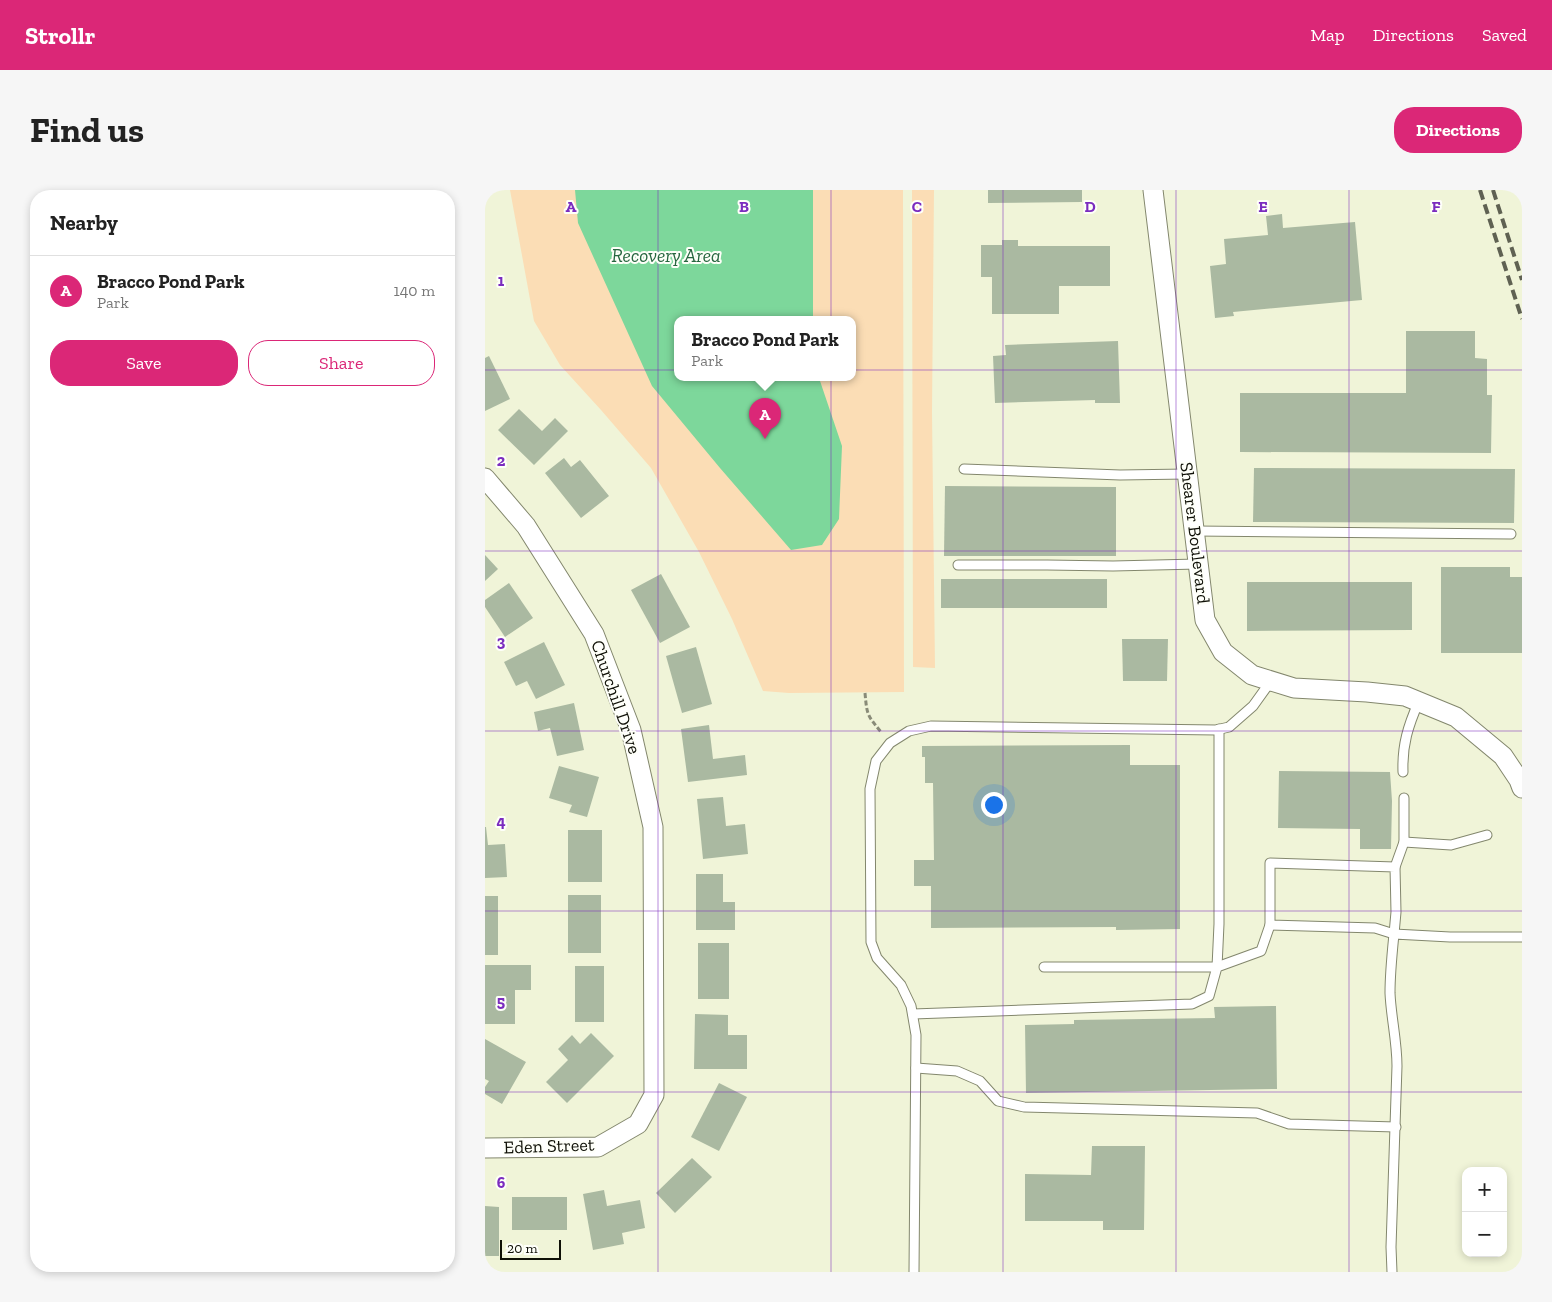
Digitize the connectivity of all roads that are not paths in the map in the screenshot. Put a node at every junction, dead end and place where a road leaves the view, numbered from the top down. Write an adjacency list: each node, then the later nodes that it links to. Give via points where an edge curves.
1 (1153, 190): 3 (street, Shearer Boulevard)
2 (964, 470): 3 (lane)
3 (1187, 474): 5 (street, Shearer Boulevard)
4 (485, 478): 25 (street, Churchill Drive, via 526,526 594,634 631,730 653,827 654,1095)
5 (1195, 531): 6 (lane); 7 (street, Shearer Boulevard)
6 (1511, 534)
7 (1199, 564): 8 (lane); 9 (street, Shearer Boulevard, via 1205,620 1223,652 1252,675)
8 (958, 565)
9 (1271, 681): 10 (street, Shearer Boulevard, via 1294,688 1405,696); 11 (lane, via 1253,706 1229,727)
10 (1425, 703): 12 (lane, via 1409,725); 13 (street, Shearer Boulevard, via 1457,717 1503,756)
11 (1219, 729): 22 (lane); 23 (lane, via 931,726 909,731 890,744 876,762 870,789 871,942 877,958 901,985)
12 (1403, 772)
13 (1522, 788)
14 (1404, 798): 16 (lane)
15 (1487, 835): 16 (lane, via 1451,845)
16 (1405, 842): 17 (lane)
17 (1395, 867): 18 (lane, via 1270,863); 19 (lane)
18 (1270, 925): 19 (lane, via 1375,928); 22 (lane, via 1261,951)
19 (1394, 934): 20 (lane); 26 (lane, via 1390,993 1397,1049)
20 (1522, 938)
21 (1043, 967): 22 (lane)
22 (1217, 967): 23 (lane, via 1209,996 1192,1004)
23 (913, 1014): 24 (lane)
24 (916, 1068): 26 (lane, via 957,1071 981,1081 998,1101 1024,1107 1257,1113 1289,1124); 28 (lane)
25 (637, 1124): 27 (street, Eden Street, via 598,1147)
26 (1396, 1127): 29 (lane)
27 (485, 1148)
28 (914, 1272)
29 (1392, 1272)

